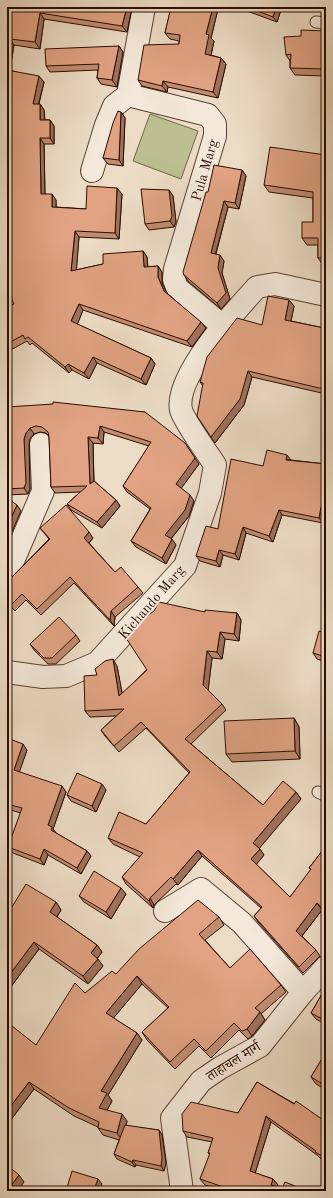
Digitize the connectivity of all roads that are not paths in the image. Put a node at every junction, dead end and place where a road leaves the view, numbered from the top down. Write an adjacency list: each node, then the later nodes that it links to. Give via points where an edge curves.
1 (144, 7): 2 (street)
2 (128, 95): 3 (street, via 114,106); 5 (street, Pula Marg, via 208,115 215,124 215,136 174,279 177,288 218,322)
3 (92, 171)
4 (326, 295): 5 (street, Kichando Marg, via 275,284 257,287)
5 (225, 322): 8 (street, Kichando Marg, via 189,374 182,394 181,410 215,465 210,493 185,566 98,663 66,676 43,677)
6 (41, 444): 7 (street, via 43,491)
7 (7, 575)
8 (7, 672)
9 (165, 911): 11 (street, via 201,889 242,923)
10 (326, 967): 11 (street, ताहाचल मार्ग)
11 (304, 992): 12 (street, ताहाचल मार्ग, via 260,1046 201,1081 172,1118)
12 (182, 1191)

